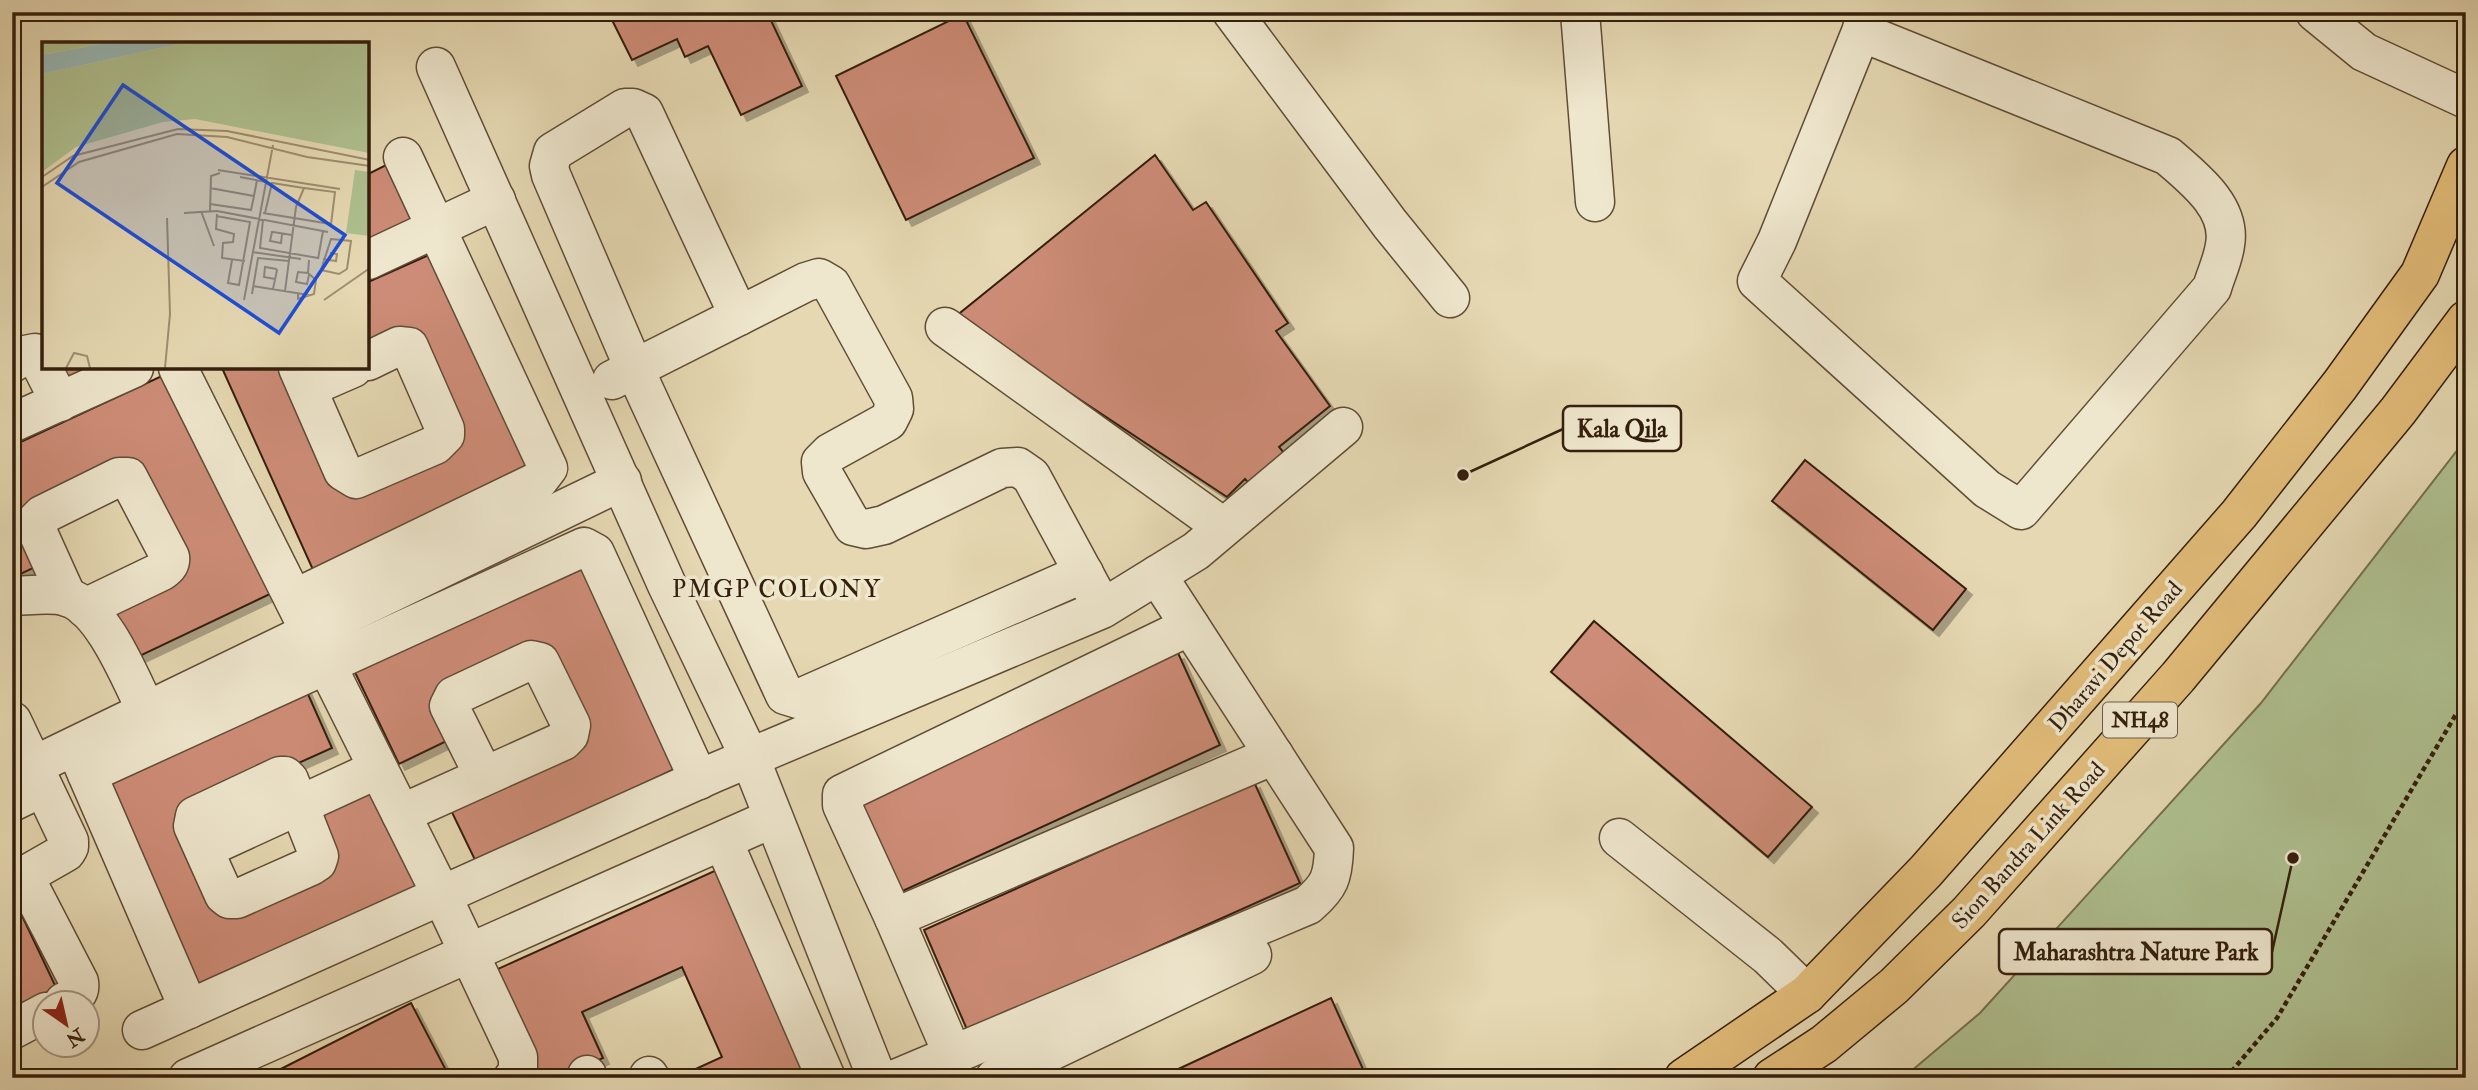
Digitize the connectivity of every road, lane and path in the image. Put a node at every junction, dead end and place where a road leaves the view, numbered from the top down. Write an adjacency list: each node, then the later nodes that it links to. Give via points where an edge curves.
1 (1232, 12): 13 (street)
2 (1580, 12): 10 (street)
3 (2315, 12): 6 (street, via 2364,52)
4 (1864, 22): 4 (street, via 1757,281 1987,489 2021,510 2211,288 2225,244 2223,216 2197,181 2168,156)
5 (436, 67): 9 (street)
6 (2466, 99)
7 (403, 157): 11 (street)
8 (2466, 166): 63 (main road, Dharavi Depot Road, via 2420,274 2239,514 1926,870)
9 (496, 200): 11 (street); 26 (street)
10 (1595, 202)
11 (436, 228): 12 (street); 31 (street, via 547,461 548,468)
12 (369, 260)
13 (1450, 298)
14 (738, 316): 20 (street); 20 (street, via 644,113 625,108 557,148 548,166); 34 (street, via 819,278 838,296 894,409 888,421 821,462 822,472 853,526 884,525 1002,468 1018,467 1031,476)
15 (2466, 320): 76 (main road, Sion Bandra Link Road / NH48, via 2398,411 2178,677 1969,912 1895,986 1824,1044)
16 (945, 327): 32 (street)
17 (369, 361): 25 (street, via 399,346 409,347 445,429 435,445 363,478 349,477 343,471)
18 (12, 363): 19 (street, via 35,353)
19 (42, 367)
20 (634, 368): 26 (street); 34 (street, via 789,697 798,699)
21 (43, 369): 27 (street)
22 (132, 369): 27 (street)
23 (178, 369): 40 (street)
24 (348, 369): 25 (street)
25 (303, 378)
26 (585, 397): 30 (street)
27 (60, 402): 28 (street)
28 (12, 423)
29 (1343, 427): 32 (street)
30 (622, 481): 31 (street); 46 (street)
31 (504, 517): 33 (street); 37 (street)
32 (1223, 527): 35 (street, via 1196,551)
33 (531, 570): 37 (street); 50 (street, via 584,547 595,553)
34 (1084, 573): 38 (street)
35 (1157, 575): 38 (street); 39 (street)
36 (12, 596): 43 (street, via 76,602 104,631)
37 (368, 603): 40 (street)
38 (1102, 609): 46 (street)
39 (1190, 626): 45 (street); 59 (street, via 842,794 842,804)
40 (310, 632): 41 (street); 48 (street)
41 (252, 678): 43 (street); 47 (street)
42 (2466, 702): 77 (path, via 2277,1018)
43 (146, 710): 47 (street)
44 (12, 721): 51 (street)
45 (1274, 755): 59 (street); 68 (street, via 1334,848 1334,875 1322,892 1308,905)
46 (750, 758): 50 (street); 54 (street)
47 (81, 760): 51 (street); 64 (street)
48 (379, 769): 52 (street); 53 (street)
49 (484, 776): 53 (street)
50 (699, 780): 58 (street)
51 (29, 785): 57 (street, via 69,847)
52 (300, 806): 52 (street, via 204,849 224,895 237,899 317,862 318,850)
53 (401, 814): 58 (street)
54 (774, 818): 56 (street); 72 (street)
55 (1619, 838): 63 (street, via 1768,956)
56 (723, 841): 61 (street); 71 (street)
57 (18, 879): 62 (street)
58 (442, 895): 61 (street); 64 (street)
59 (894, 918): 68 (street)
60 (1303, 931): 74 (street)
61 (468, 953): 69 (street); 70 (street, via 518,1057 518,1074)
62 (80, 988)
63 (1807, 994): 75 (main road, Dharavi Depot Road)
64 (189, 1009): 67 (street)
65 (32, 1019): 66 (street)
66 (12, 1030)
67 (142, 1030)
68 (953, 1055): 73 (street)
69 (188, 1078)
70 (513, 1078)
71 (825, 1078)
72 (877, 1078)
73 (898, 1078)
74 (995, 1078)
75 (1684, 1078)
76 (1772, 1078)
77 (2226, 1078)

